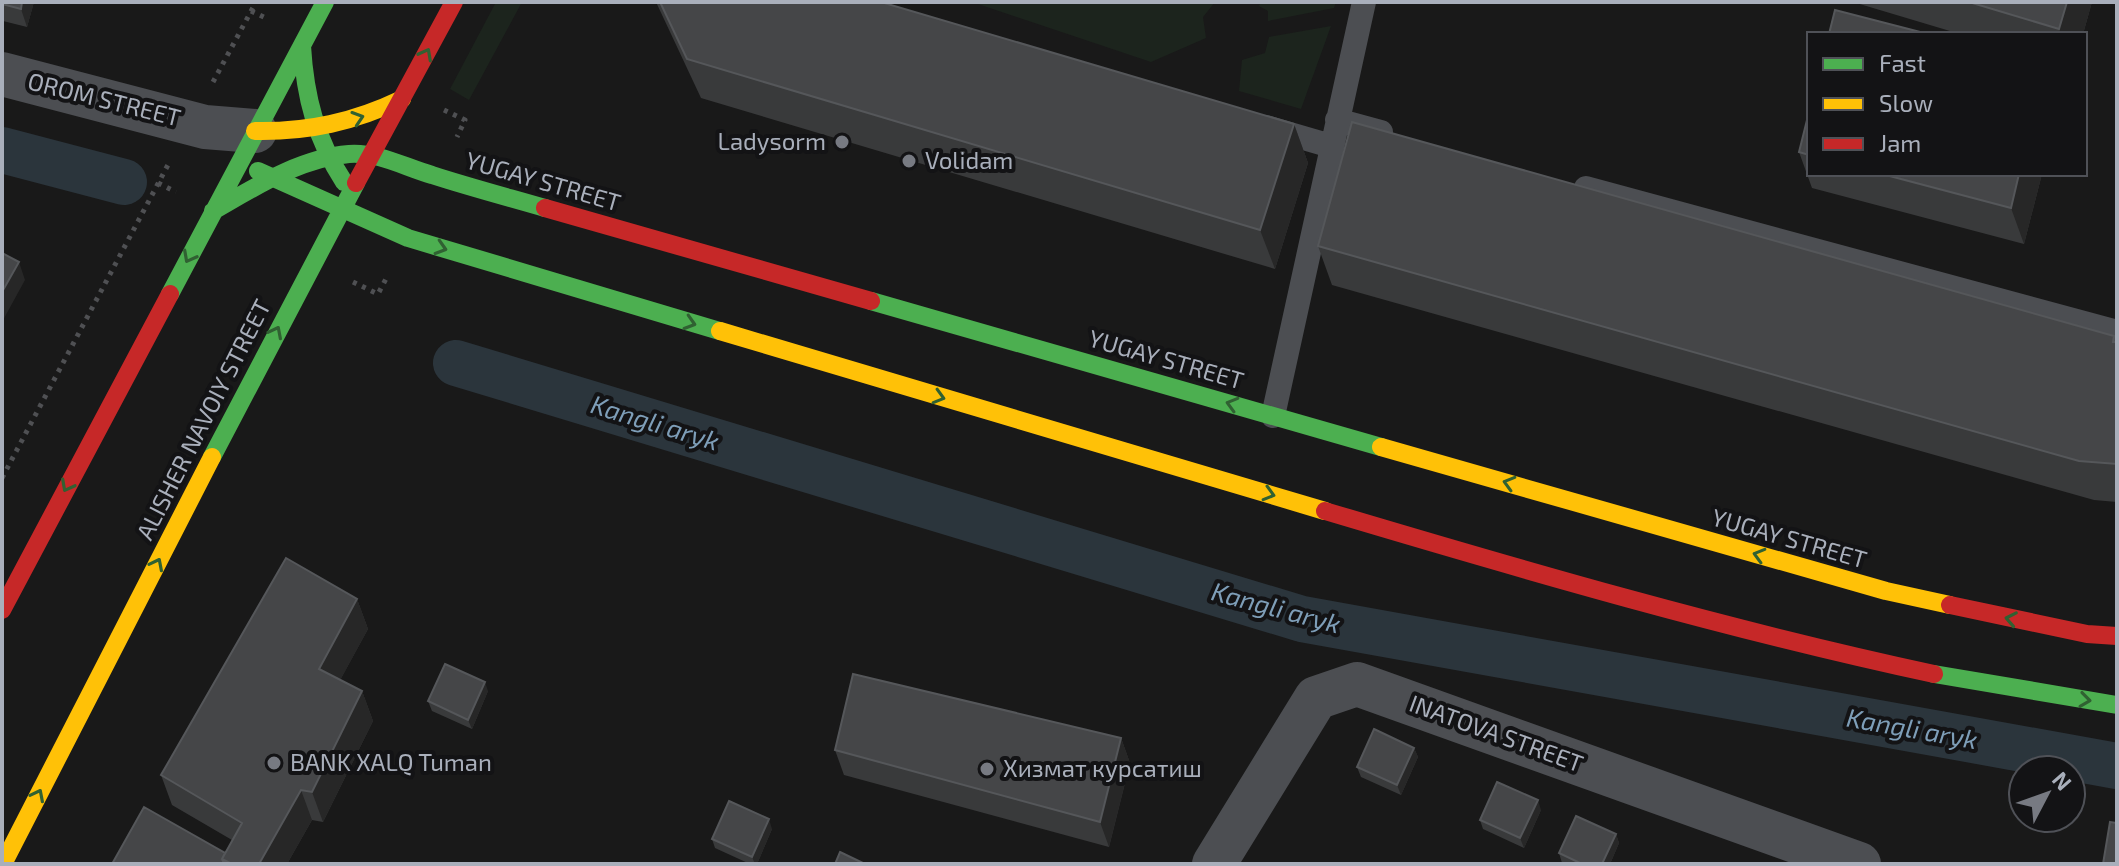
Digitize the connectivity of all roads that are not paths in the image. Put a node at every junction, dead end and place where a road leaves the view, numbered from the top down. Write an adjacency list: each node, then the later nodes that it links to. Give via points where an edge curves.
1 (325, 2): 4 (main road)
2 (454, 2): 6 (main road, ALISHER NAVOIY STREET, one-way to 2)
3 (1364, 2): 8 (lane)
4 (304, 42): 9 (main road, via 303,77); 13 (main road)
5 (2, 74): 13 (street, OROM STREET, via 198,125)
6 (404, 95): 9 (main road, one-way to 6, via 356,120); 12 (main road, ALISHER NAVOIY STREET); 15 (main road, via 398,121 402,143 413,162)
7 (1240, 119): 11 (lane)
8 (1337, 120): 10 (lane); 11 (lane)
9 (315, 130): 13 (main road); 14 (main road)
10 (1398, 137)
11 (1331, 146): 22 (lane)
12 (371, 155): 14 (main road, YUGAY STREET); 15 (main road, YUGAY STREET); 17 (main road, ALISHER NAVOIY STREET)
13 (256, 157): 14 (main road, YUGAY STREET, via 291,169); 18 (main road); 19 (main road); 19 (main road, YUGAY STREET)
14 (328, 159): 17 (main road)
15 (431, 175): 22 (main road, YUGAY STREET, one-way to 15)
16 (1566, 183): 21 (lane)
17 (352, 192): 18 (main road, ALISHER NAVOIY STREET); 20 (main road)
18 (342, 209): 20 (main road); 26 (main road, ALISHER NAVOIY STREET, one-way to 18)
19 (213, 211): 23 (main road, one-way to 23)
20 (399, 234): 25 (main road, one-way to 25, via 1474,555 1821,650)
21 (2117, 332)
22 (1273, 416): 24 (main road, YUGAY STREET, one-way to 22, via 1886,591)
23 (2, 610)
24 (2117, 636)
25 (2117, 705)
26 (3, 864)
27 (1214, 864): 28 (street, INATOVA STREET, via 1316,698 1357,684)
28 (1859, 864)

